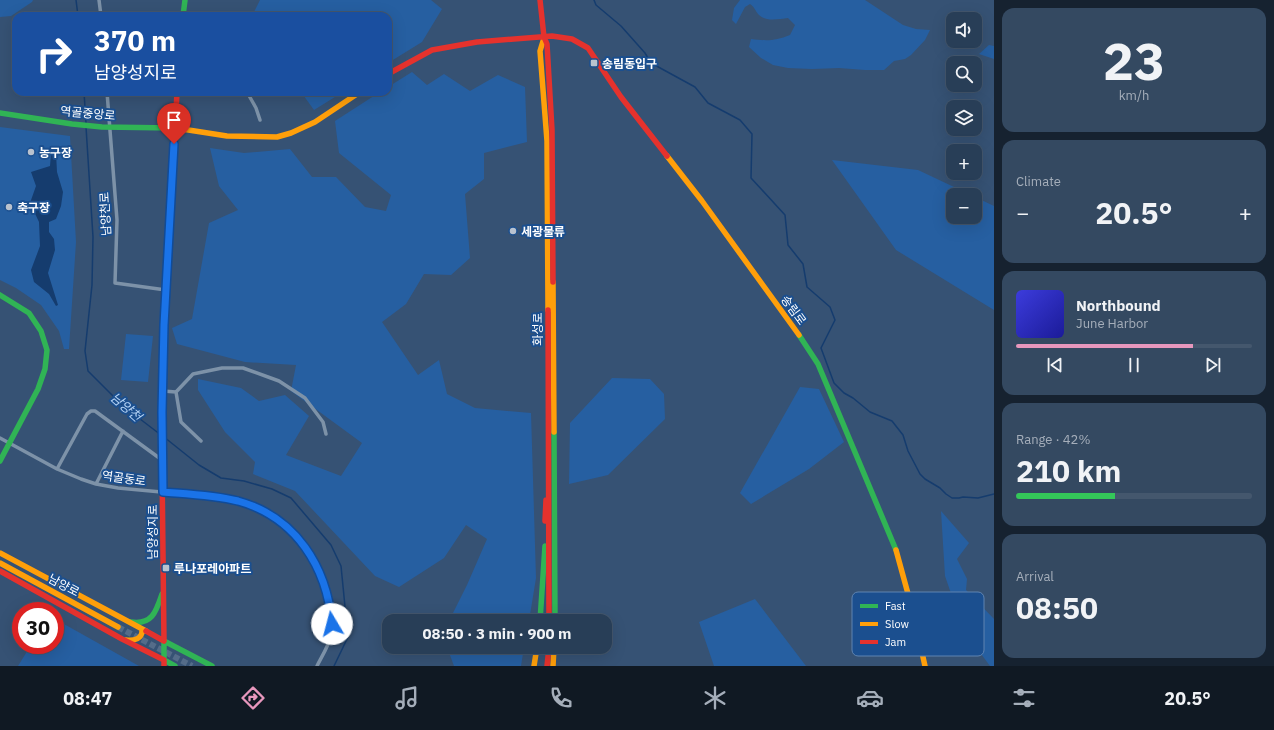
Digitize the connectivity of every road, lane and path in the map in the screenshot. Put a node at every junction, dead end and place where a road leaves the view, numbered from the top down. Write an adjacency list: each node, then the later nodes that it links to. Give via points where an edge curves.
1 (99, 0): 4 (street)
2 (185, 0): 5 (main road)
3 (540, 0): 6 (main road, 화성로)
4 (100, 12)
5 (184, 12)
6 (544, 37): 7 (main road, 송림로, via 477,42 432,50); 28 (main road, 화성로, via 540,51 546,141); 35 (main road, 송림로, via 572,38 588,48 791,323 818,364 895,545); 38 (main road, 화성로, via 547,44 552,130)
7 (392, 72)
8 (106, 96): 14 (street, 남양천로)
9 (177, 96): 15 (main road, 남양성지로)
10 (249, 96): 13 (street)
11 (354, 96): 15 (main road, 역골중앙로, via 315,122 277,137 227,136)
12 (0, 113): 14 (main road, 역골중앙로)
13 (260, 120)
14 (109, 127): 15 (main road, 역골중앙로); 16 (street, 남양천로, via 117,220 115,283)
15 (174, 128): 16 (main road, 남양성지로)
16 (166, 290): 18 (main road, 남양성지로)
17 (0, 295): 24 (main road, via 29,313 41,330 47,350 45,369 38,389)
18 (163, 391): 19 (street); 25 (main road, 남양성지로)
19 (176, 392): 21 (street, via 193,374 222,368 243,368 279,381 305,398 323,422); 23 (street, via 181,422)
20 (123, 431): 25 (street); 27 (street, via 95,411 91,411); 29 (street)
21 (326, 434)
22 (0, 438): 24 (street, 역골동로)
23 (201, 441)
24 (10, 443): 26 (main road); 27 (street, 역골동로)
25 (162, 460): 30 (main road, 남양성지로)
26 (0, 461)
27 (57, 469): 29 (street, 역골동로)
28 (549, 474): 36 (main road, via 544,509 545,543); 37 (main road, 화성로)
29 (96, 484): 30 (street, 역골동로)
30 (163, 492): 34 (main road, 남양성지로); 52 (street, 역골동로, via 226,498 246,504 276,519 302,543 320,573 332,624 331,636)
31 (0, 553): 39 (main road)
32 (0, 563): 40 (main road, 남양로)
33 (0, 571): 42 (main road)
34 (163, 590): 39 (main road, via 151,618 139,623); 43 (main road, 남양성지로)
35 (908, 592)
36 (540, 614)
37 (549, 614)
38 (555, 614)
39 (125, 620): 41 (main road)
40 (118, 627)
41 (142, 629): 42 (main road, via 142,635 137,640); 43 (main road)
42 (122, 639): 48 (main road)
43 (164, 641): 48 (main road, 남양성지로); 51 (main road)
44 (536, 654): 53 (main road)
45 (548, 654): 54 (main road)
46 (554, 654): 55 (main road)
47 (923, 656): 56 (main road, 송림로)
48 (164, 663): 49 (main road)
49 (175, 666)
50 (199, 666): 51 (main road)
51 (210, 666)
52 (317, 666)
53 (534, 666)
54 (547, 666)
55 (553, 666)
56 (925, 666)

